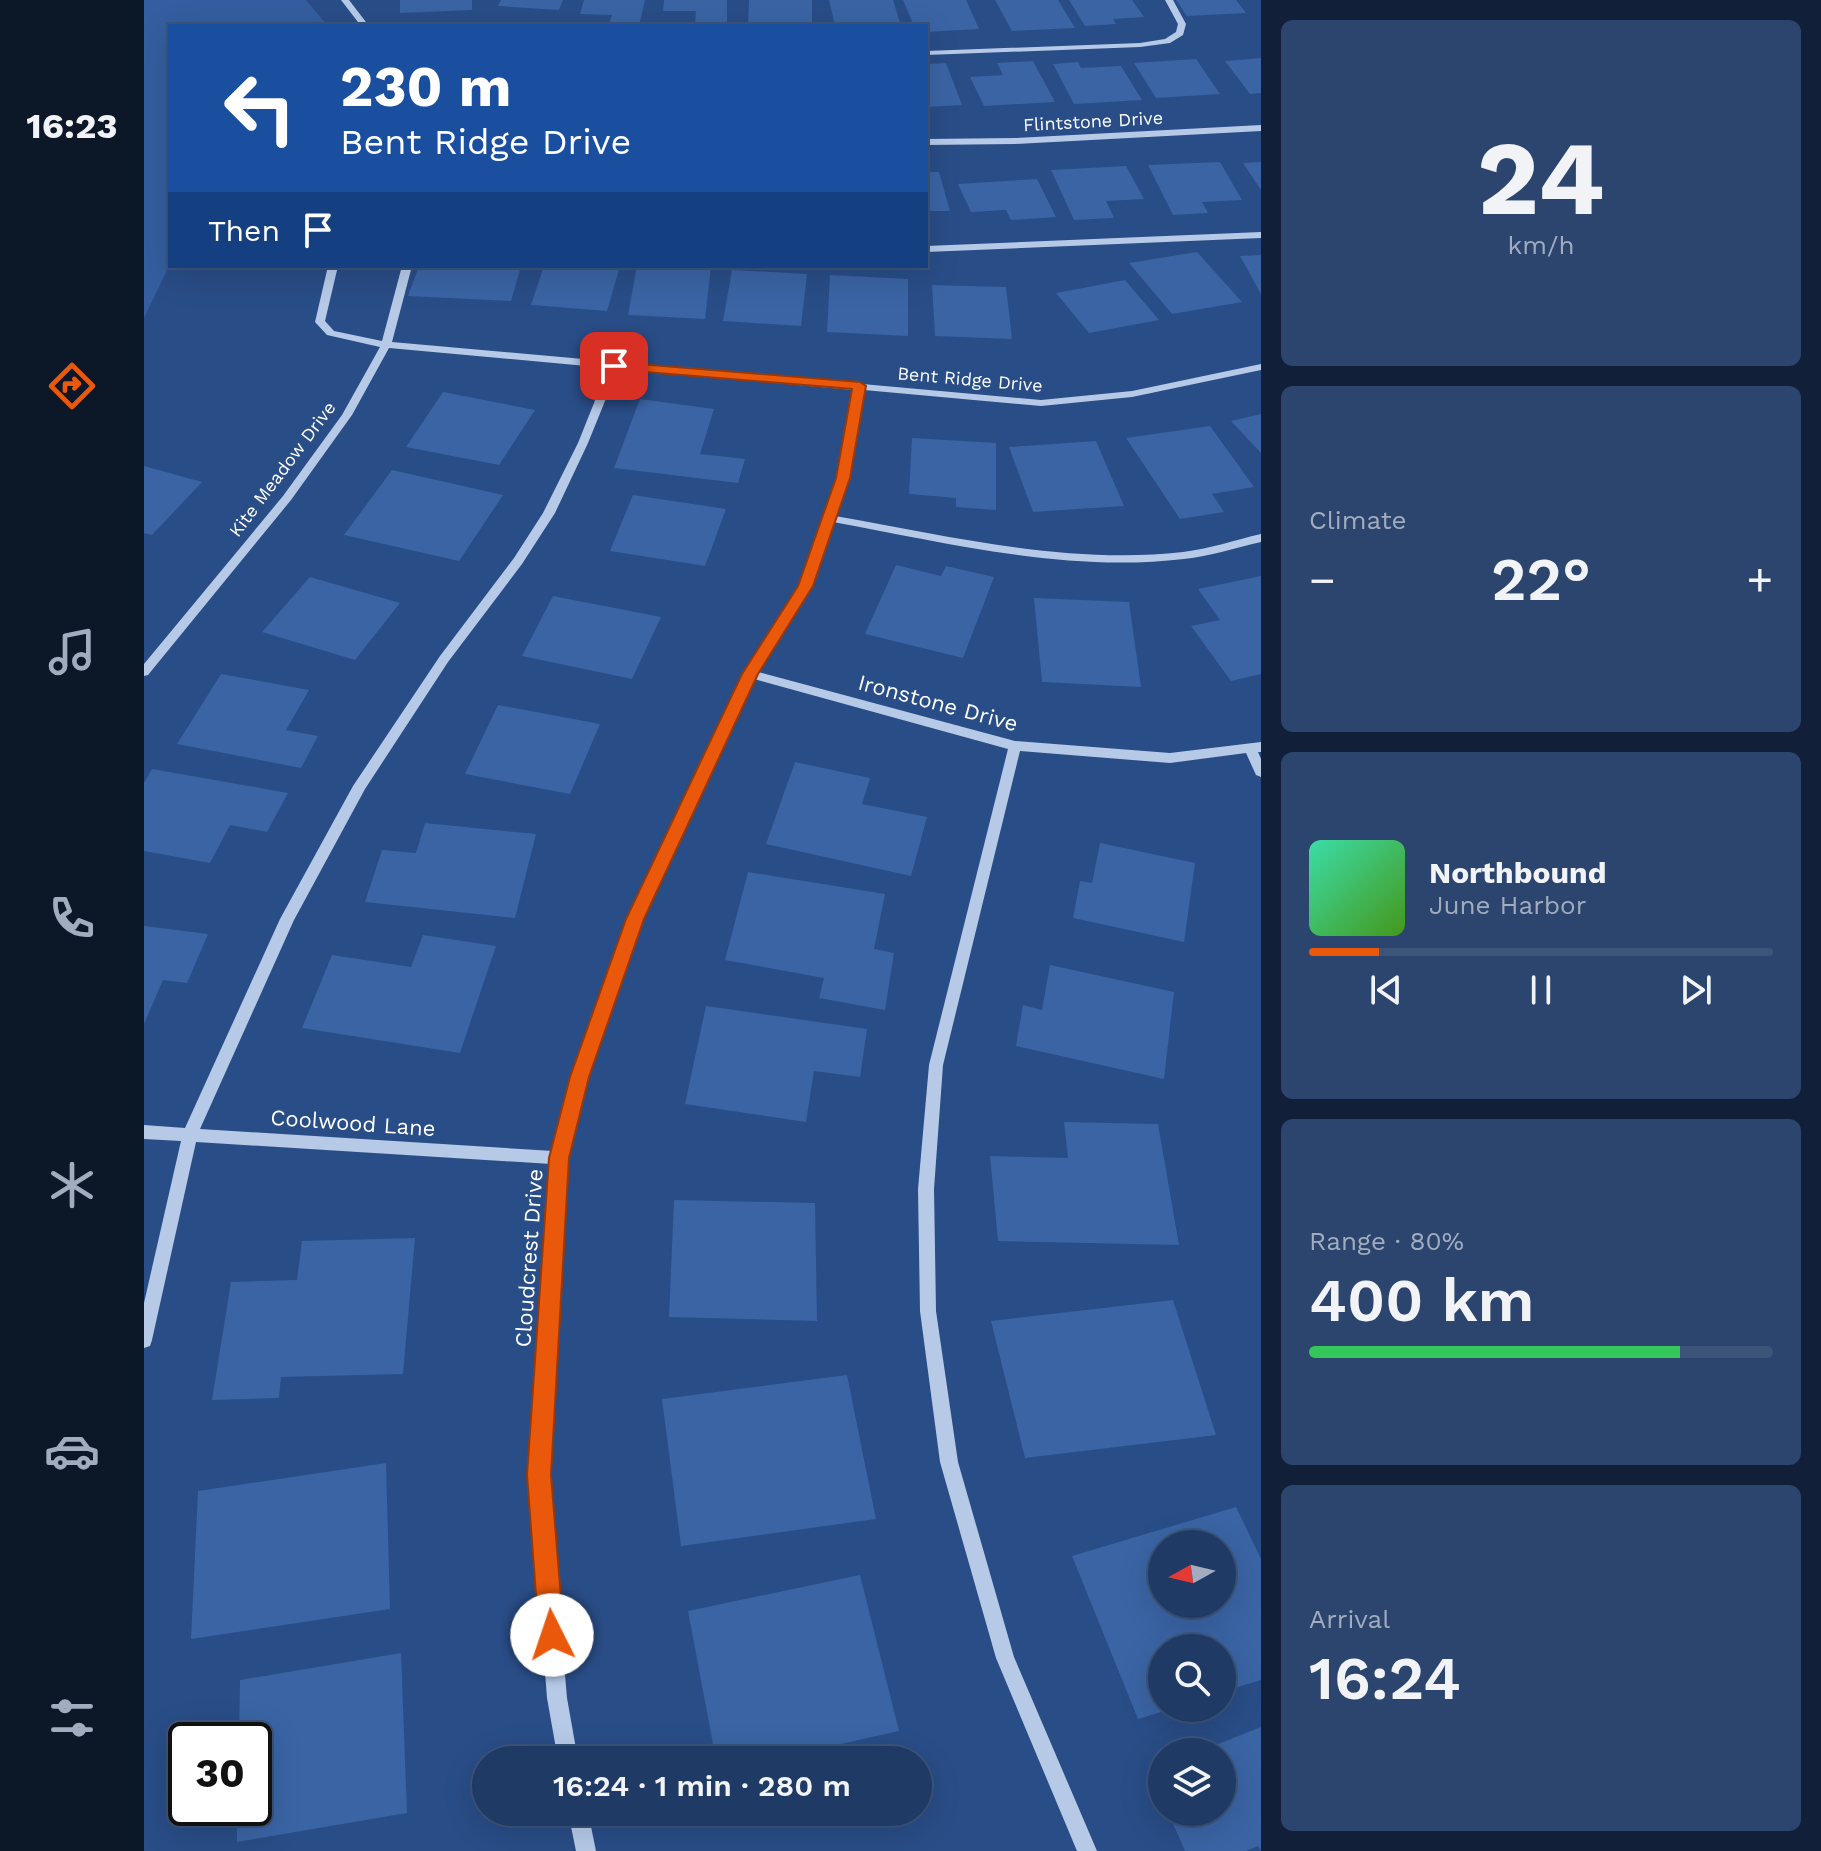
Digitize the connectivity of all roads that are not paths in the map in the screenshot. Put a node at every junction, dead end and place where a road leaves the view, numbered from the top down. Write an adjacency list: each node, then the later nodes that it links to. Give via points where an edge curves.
1 (345, 0): 3 (street)
2 (1169, 0): 4 (street, via 1182,24 1180,33 1167,41)
3 (363, 24)
4 (928, 53)
5 (1261, 128): 6 (street, Flintstone Drive)
6 (928, 142)
7 (1261, 235): 8 (street)
8 (928, 249)
9 (333, 268): 11 (street, Bent Ridge Drive, via 320,322 331,333)
10 (406, 268): 11 (street, Kite Meadow Drive)
11 (386, 345): 12 (street, Bent Ridge Drive); 17 (street, Kite Meadow Drive, via 347,415 287,498)
12 (614, 366): 14 (street, Bent Ridge Drive); 23 (street, via 549,513 444,659 353,800 287,919)
13 (1261, 367): 14 (street, Bent Ridge Drive, via 1132,394 1041,403)
14 (860, 386): 15 (street, Cloudcrest Drive, via 843,478)
15 (828, 518): 16 (street, via 1095,558 1179,556); 18 (street, Cloudcrest Drive, via 805,586)
16 (1261, 538)
17 (144, 672)
18 (750, 674): 19 (street, Ironstone Drive); 24 (street, Cloudcrest Drive, via 635,919 580,1077)
19 (1015, 746): 20 (street, Ironstone Drive, via 1170,758); 29 (street, via 936,1065 926,1189 928,1311 949,1462 1005,1658)
20 (1256, 748): 21 (street)
21 (1261, 772)
22 (144, 1132): 23 (street, Coolwood Lane)
23 (190, 1135): 24 (street, Coolwood Lane); 25 (street)
24 (559, 1158): 26 (street, Cloudcrest Drive, via 539,1475)
25 (144, 1340)
26 (566, 1746)
27 (581, 1826): 28 (street)
28 (586, 1851)
29 (1087, 1851)

